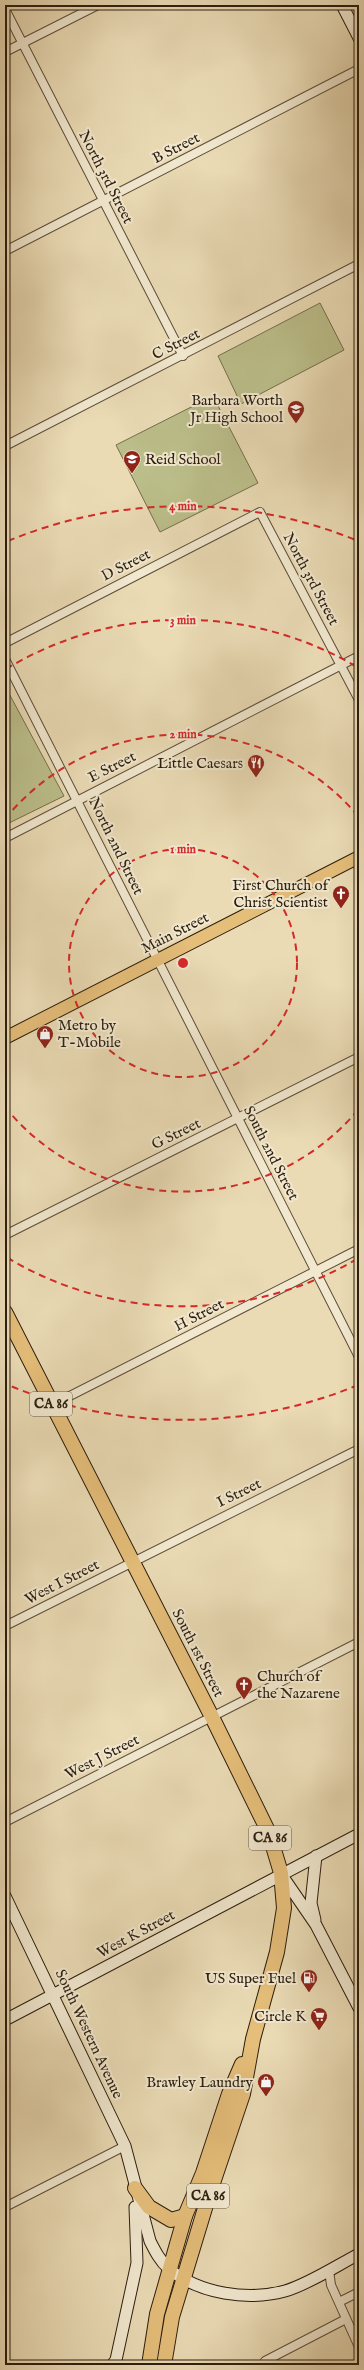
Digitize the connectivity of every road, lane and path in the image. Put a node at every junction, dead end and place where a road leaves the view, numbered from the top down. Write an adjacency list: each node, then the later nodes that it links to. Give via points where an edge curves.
1 (98, 5): 5 (street)
2 (342, 5): 4 (street)
3 (5, 9): 5 (street, North 3rd Street)
4 (359, 38)
5 (22, 44): 6 (street); 8 (street, North 3rd Street)
6 (5, 52)
7 (359, 69): 8 (street, B Street)
8 (102, 202): 9 (street, B Street); 11 (street, North 3rd Street)
9 (5, 251)
10 (359, 264): 11 (street, C Street)
11 (183, 356): 12 (street, C Street)
12 (5, 446)
13 (260, 512): 14 (street, D Street); 17 (street, North 3rd Street)
14 (5, 643)
15 (359, 656): 17 (street, E Street)
16 (5, 659): 19 (street, North 2nd Street)
17 (341, 665): 18 (street, North 3rd Street); 19 (street, E Street)
18 (359, 700)
19 (78, 800): 20 (street, E Street); 22 (street, North 2nd Street)
20 (5, 838)
21 (359, 857): 22 (main road, Main Street)
22 (157, 960): 23 (main road, Main Street); 25 (street, South 2nd Street)
23 (5, 1038)
24 (359, 1057): 25 (street, G Street)
25 (238, 1119): 26 (street, G Street); 28 (street, South 2nd Street)
26 (5, 1235)
27 (359, 1249): 28 (street, H Street)
28 (315, 1271): 30 (street, South 2nd Street); 31 (street, H Street)
29 (5, 1312): 31 (highway, South 1st Street / CA 86)
30 (359, 1357)
31 (52, 1405): 33 (highway, South 1st Street / CA 86)
32 (359, 1449): 33 (street, I Street)
33 (132, 1562): 34 (street, West I Street); 36 (highway, South 1st Street / CA 86)
34 (5, 1626)
35 (359, 1642): 36 (street, West J Street)
36 (212, 1717): 37 (street, West J Street); 40 (highway, South 1st Street / CA 86, via 268,1833)
37 (5, 1822)
38 (359, 1834): 39 (street, West K Street)
39 (316, 1856): 40 (street, West K Street); 42 (street, via 311,1903)
40 (281, 1873): 42 (street, South 1st Street); 43 (street, West K Street); 46 (highway, CA 86, via 284,1908 277,1952)
41 (5, 1896): 43 (street, South Western Avenue)
42 (316, 1925): 44 (street, South 1st Street)
43 (54, 1995): 45 (street, West K Street); 47 (street, South Western Avenue)
44 (359, 2008)
45 (5, 2020)
46 (253, 2039): 50 (highway, CA 86, via 229,2094 203,2172); 54 (highway, CA 86, via 243,2094)
47 (125, 2146): 48 (street, South Western Avenue); 49 (street)
48 (135, 2188): 50 (highway, via 149,2208 171,2220); 52 (street, South Western Avenue, via 150,2241 156,2254); 60 (street, South Western Avenue, via 137,2264 116,2360)
49 (5, 2207)
50 (185, 2216): 52 (highway, CA 86)
51 (359, 2254): 53 (street, South Western Avenue)
52 (169, 2268): 54 (street, South Western Avenue); 59 (highway, CA 86)
53 (329, 2270): 54 (street, South Western Avenue, via 286,2290 254,2297 224,2293); 56 (street, via 331,2285)
54 (183, 2278): 61 (highway, CA 86, via 172,2317)
55 (359, 2292): 56 (street)
56 (338, 2302): 57 (street)
57 (346, 2319): 58 (street); 62 (street, via 265,2361)
58 (359, 2347)
59 (148, 2364)
60 (112, 2365)
61 (164, 2365)
62 (268, 2365)

